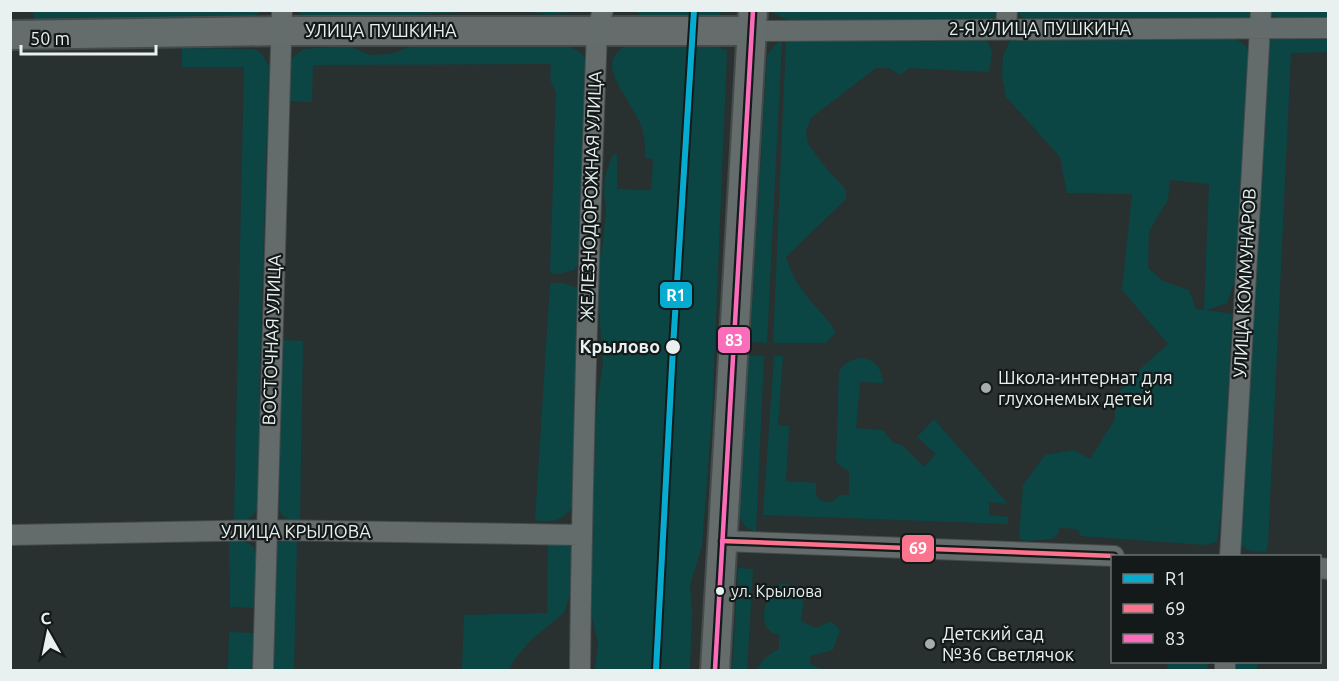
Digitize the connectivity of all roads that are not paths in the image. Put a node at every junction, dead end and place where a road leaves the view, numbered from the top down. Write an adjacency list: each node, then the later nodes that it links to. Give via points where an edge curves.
1 (600, 20): 4 (main road, УЛИЦА ПУШКИНА); 5 (main road, УЛИЦА ПУШКИНА); 10 (street, ЖЕЛЕЗНОДОРОЖНАЯ УЛИЦА)
2 (1006, 20): 3 (street, 2-Я УЛИЦА ПУШКИНА); 5 (street, 2-Я УЛИЦА ПУШКИНА)
3 (1260, 20): 6 (street, 2-Я УЛИЦА ПУШКИНА); 12 (street, УЛИЦА КОММУНАРОВ)
4 (282, 21): 7 (main road, УЛИЦА ПУШКИНА); 8 (street, ВОСТОЧНАЯ УЛИЦА)
5 (753, 21): 11 (main road)
6 (1329, 28)
7 (10, 35)
8 (267, 530): 9 (street, УЛИЦА КРЫЛОВА); 10 (street, УЛИЦА КРЫЛОВА); 14 (street, ВОСТОЧНАЯ УЛИЦА)
9 (10, 535)
10 (581, 535): 15 (street, ЖЕЛЕЗНОДОРОЖНАЯ УЛИЦА)
11 (722, 541): 13 (street); 16 (main road)
12 (1230, 555)
13 (1111, 556)
14 (263, 670)
15 (580, 670)
16 (715, 670)

